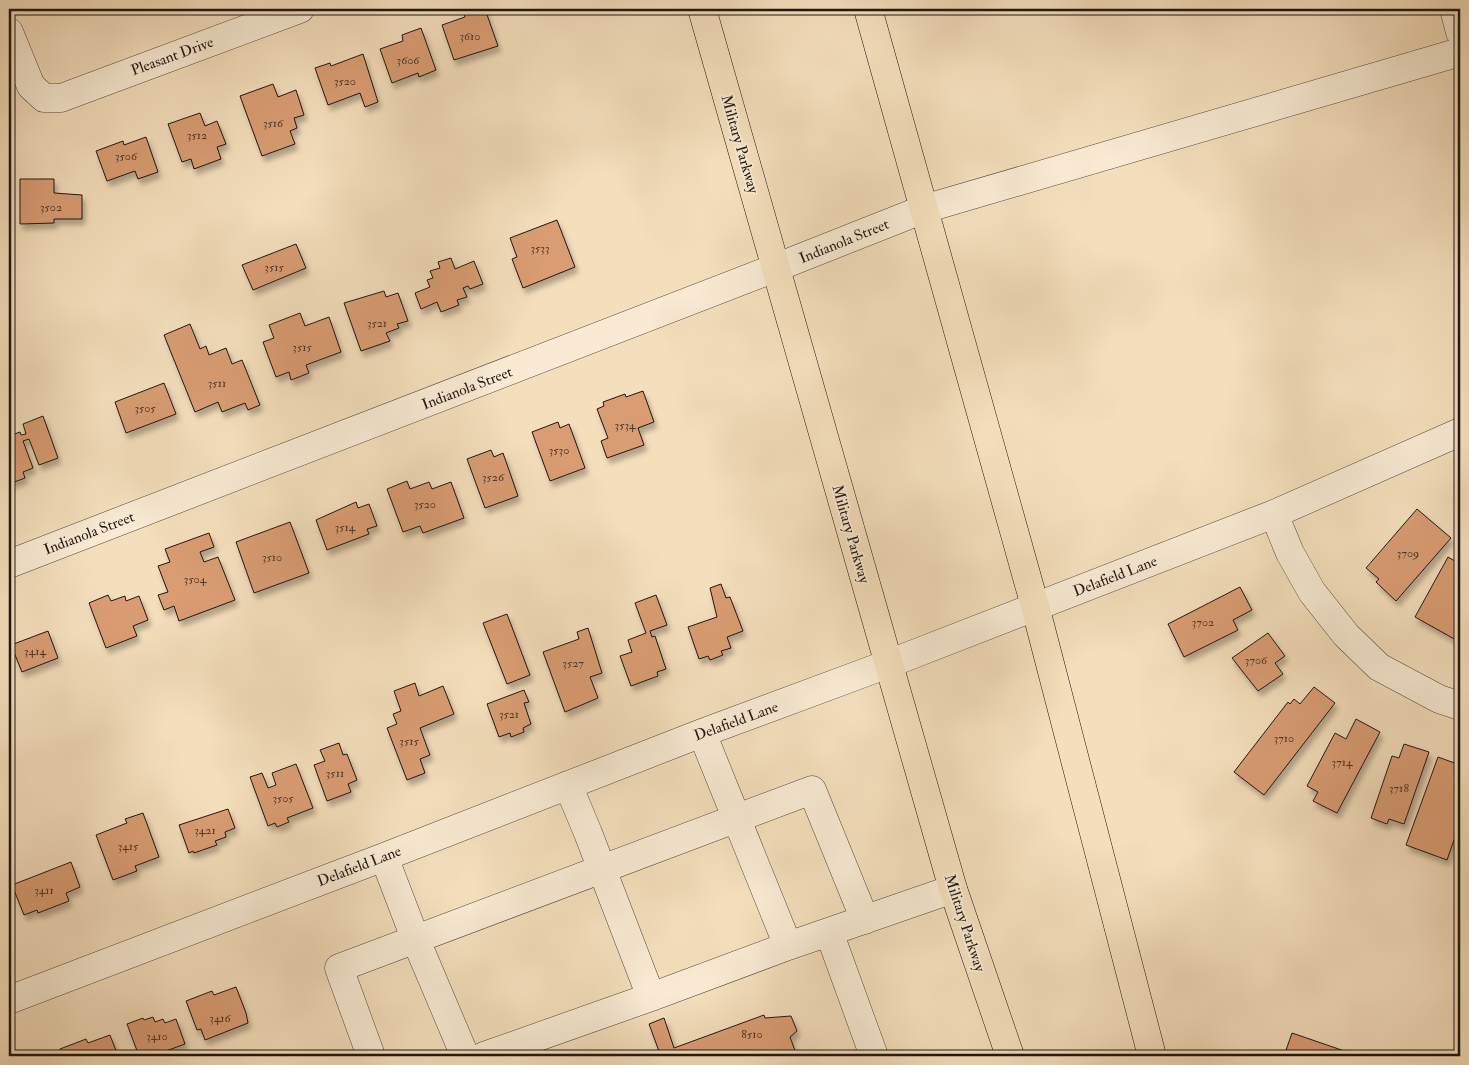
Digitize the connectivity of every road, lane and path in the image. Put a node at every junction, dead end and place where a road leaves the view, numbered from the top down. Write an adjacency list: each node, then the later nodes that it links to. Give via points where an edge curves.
1 (300, 9): 5 (street, Pleasant Drive)
2 (702, 9): 10 (main road, Military Parkway)
3 (868, 9): 9 (main road)
4 (1454, 9): 7 (street)
5 (271, 14): 6 (street, Pleasant Drive, via 61,98 44,98 31,86)
6 (9, 32)
7 (1460, 32)
8 (1460, 52): 9 (street, Indianola Street)
9 (924, 209): 10 (street, Indianola Street); 14 (main road)
10 (776, 268): 13 (street, Indianola Street); 15 (main road, Military Parkway)
11 (1460, 432): 12 (street, Delafield Lane)
12 (1274, 514): 14 (street, Delafield Lane); 16 (street, via 1312,592 1346,636 1379,667)
13 (9, 564)
14 (1035, 606): 15 (street, Delafield Lane); 34 (main road)
15 (888, 664): 17 (street, Delafield Lane); 22 (main road, Military Parkway)
16 (1460, 706)
17 (702, 733): 18 (street, Delafield Lane); 19 (street)
18 (568, 784): 20 (street, Delafield Lane); 21 (street)
19 (736, 818): 21 (street); 23 (street, via 812,790); 26 (street)
20 (384, 857): 25 (street); 28 (street, Delafield Lane)
21 (602, 870): 25 (street); 27 (street)
22 (953, 889): 23 (street); 33 (main road, Military Parkway)
23 (865, 920): 24 (street)
24 (829, 932): 26 (street); 32 (street)
25 (414, 938): 29 (street, via 339,968); 30 (street)
26 (788, 946): 27 (street)
27 (650, 997): 31 (street)
28 (9, 1000)
29 (371, 1056)
30 (465, 1056)
31 (484, 1056)
32 (874, 1056)
33 (1010, 1056)
34 (1152, 1056)

